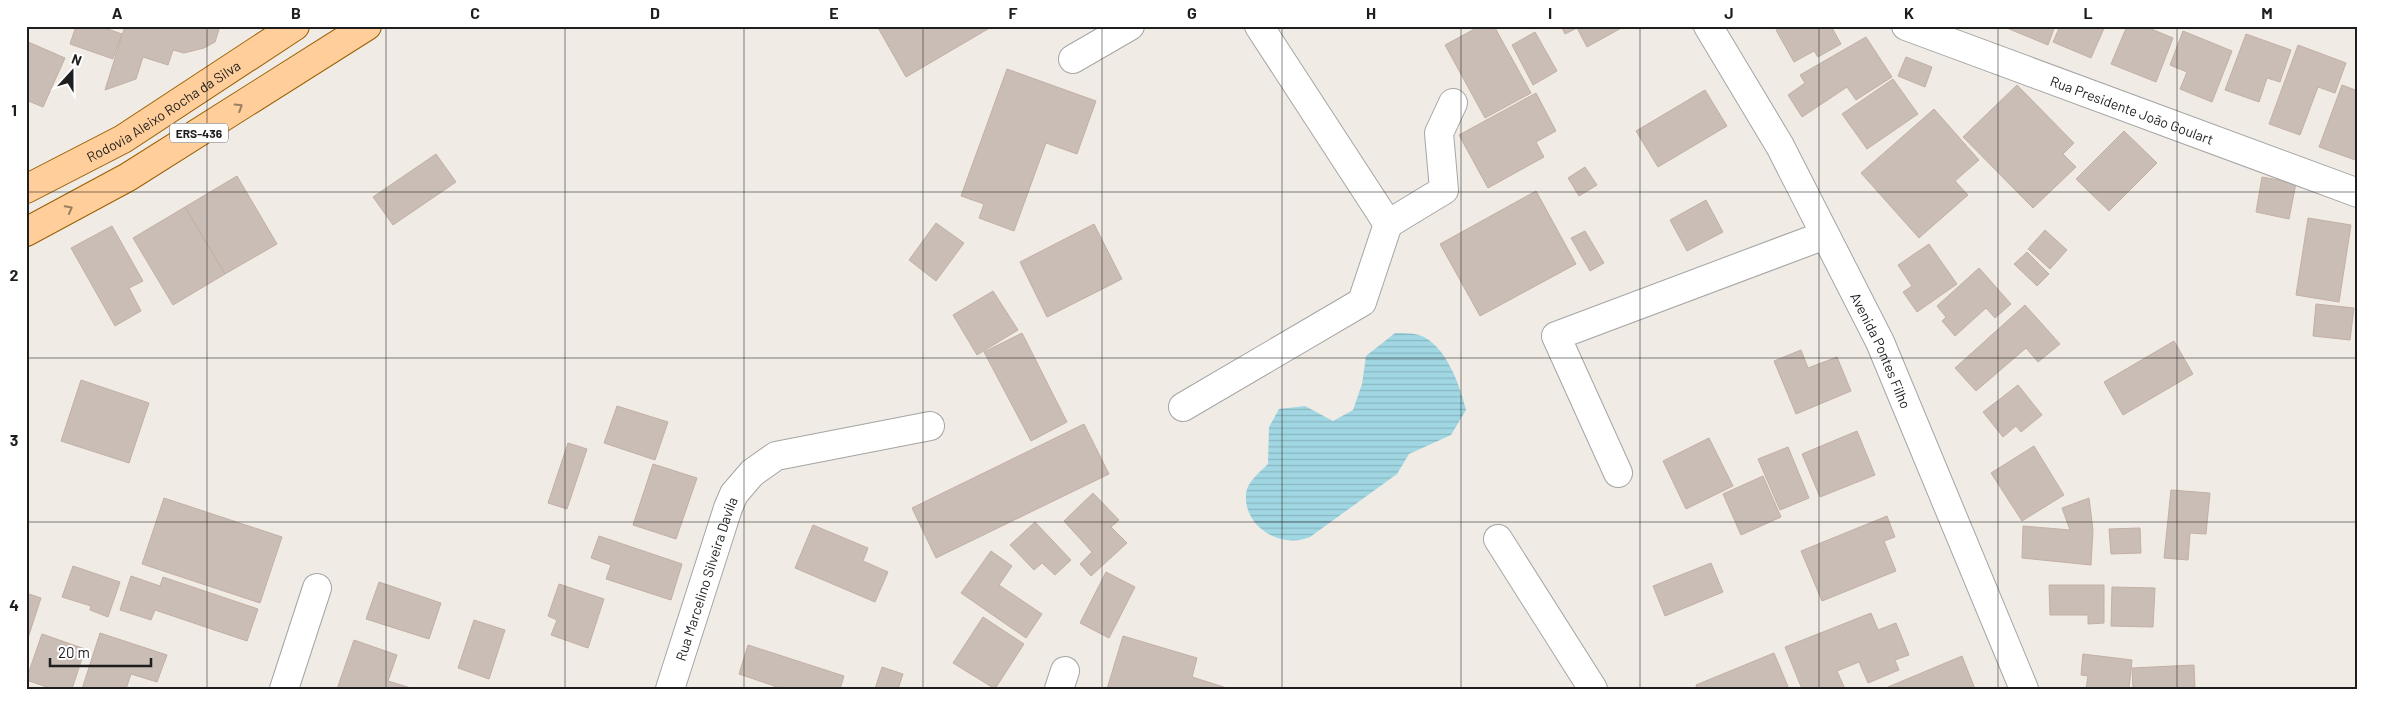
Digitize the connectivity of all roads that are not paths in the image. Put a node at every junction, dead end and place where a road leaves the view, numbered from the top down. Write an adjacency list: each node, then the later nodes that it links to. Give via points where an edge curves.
1 (294, 26): 9 (main road, Rodovia Aleixo Rocha da Silva / ERS-436, via 123,139)
2 (367, 26): 12 (main road, ERS-436, one-way to 2, via 128,177)
3 (1130, 26): 7 (street)
4 (1259, 26): 11 (street)
5 (1708, 26): 13 (street, Avenida Pontes Filho, via 1780,146)
6 (1906, 26): 10 (street, Rua Presidente João Goulart)
7 (1073, 59)
8 (1453, 103): 11 (street, via 1439,133 1444,190)
9 (26, 189)
10 (2358, 193)
11 (1388, 224): 14 (street, via 1362,302)
12 (26, 232)
13 (1825, 234): 16 (street, via 1556,336); 22 (street, Avenida Pontes Filho, via 1880,342)
14 (1183, 407)
15 (930, 426): 20 (street, Rua Marcelino Silveira Davila, via 776,456 752,473 734,494 728,508)
16 (1618, 473)
17 (1498, 538): 21 (street)
18 (317, 588): 19 (street)
19 (284, 689)
20 (670, 689)
21 (1594, 689)
22 (2024, 689)

